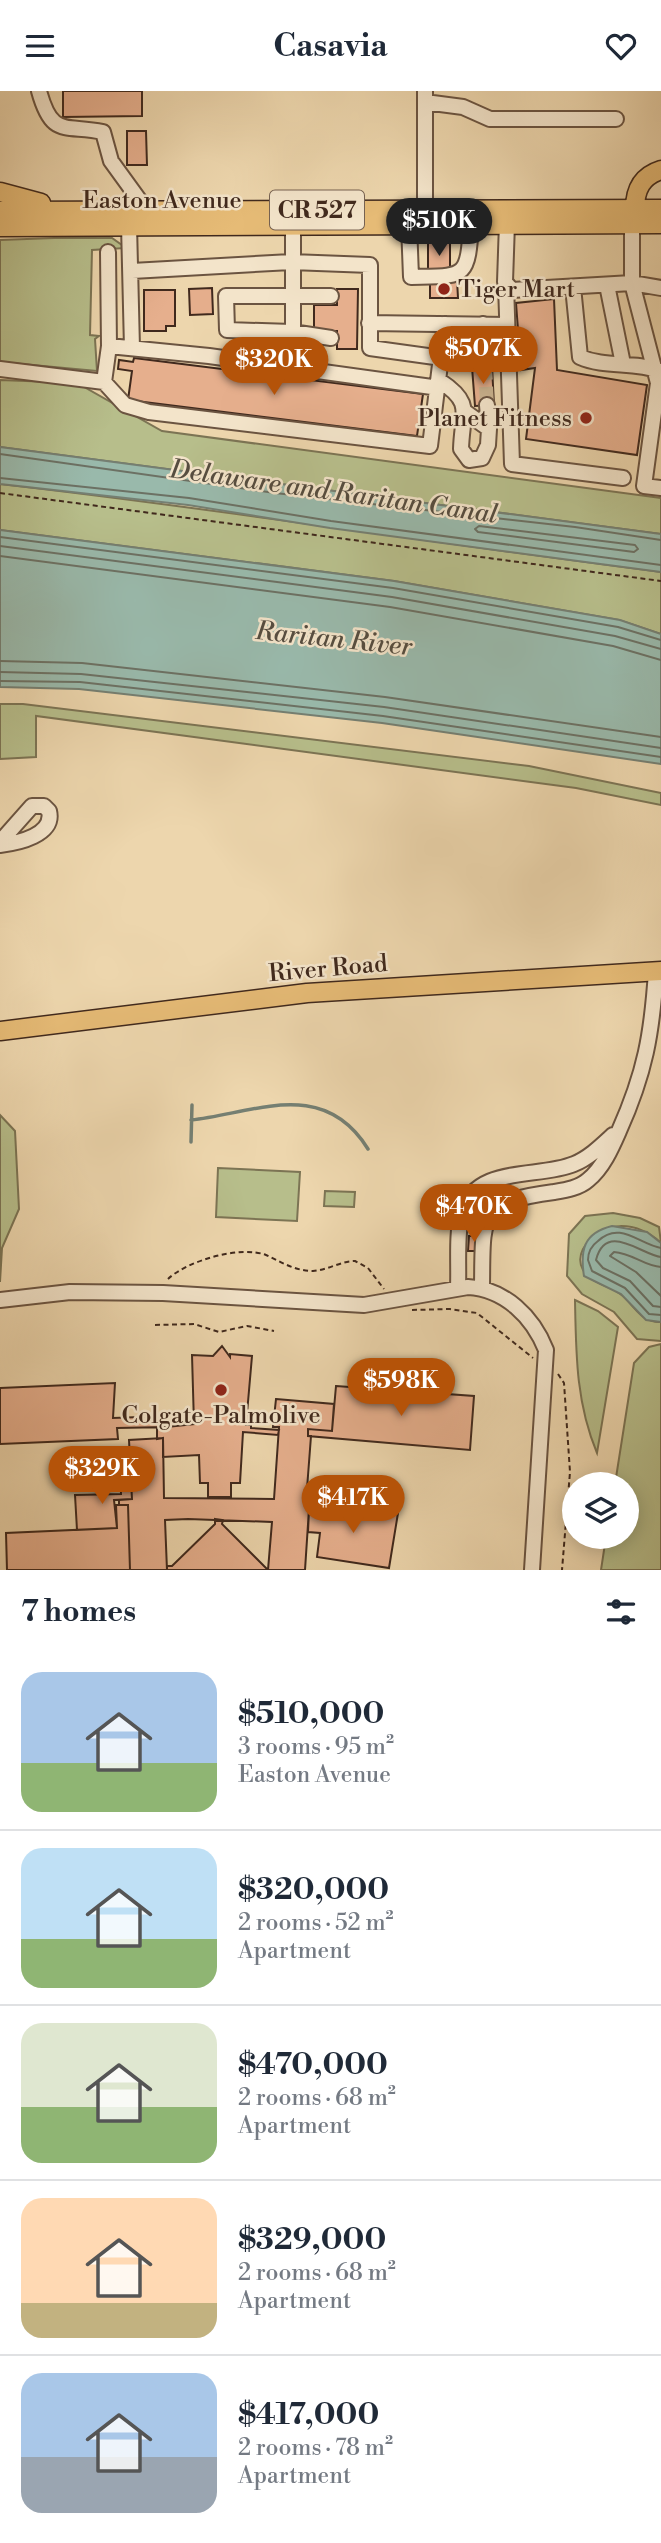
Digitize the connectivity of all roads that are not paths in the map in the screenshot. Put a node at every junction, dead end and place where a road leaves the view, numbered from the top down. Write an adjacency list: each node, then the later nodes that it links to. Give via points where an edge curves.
1 (39, 91): 5 (street, via 54,125 103,132 111,161)
2 (425, 96): 3 (street, via 491,119); 10 (street)
3 (616, 119)
4 (661, 170): 12 (main road, via 640,183)
5 (130, 189): 9 (street); 13 (street)
6 (0, 192): 8 (main road)
7 (661, 209): 12 (main road, Easton Avenue / CR 527)
8 (100, 210): 11 (main road, Easton Avenue / CR 527); 13 (main road, Easton Avenue / CR 527)
9 (156, 210): 10 (main road, Easton Avenue / CR 527); 13 (main road, Easton Avenue / CR 527)
10 (425, 210): 12 (main road, Easton Avenue / CR 527)
11 (0, 211)
12 (632, 216): 15 (main road, Easton Avenue / CR 527); 18 (main road, Easton Avenue / CR 527); 23 (street)
13 (125, 218): 16 (main road, Easton Avenue / CR 527); 19 (main road, Easton Avenue / CR 527); 22 (street)
14 (471, 223): 15 (main road, Easton Avenue / CR 527); 17 (main road, Easton Avenue / CR 527); 17 (street, via 469,257 454,277 411,277)
15 (506, 223): 24 (street)
16 (293, 224): 17 (main road, Easton Avenue / CR 527); 21 (street)
17 (409, 224)
18 (661, 224)
19 (0, 227)
20 (108, 252): 30 (street)
21 (291, 262): 22 (street); 28 (street); 32 (street, via 370,265)
22 (132, 271): 31 (street)
23 (632, 283): 25 (street); 27 (street); 45 (street)
24 (506, 285): 26 (street, via 516,291); 35 (street)
25 (607, 285): 26 (street); 41 (street)
26 (573, 287): 41 (street, via 580,357 595,363)
27 (661, 288)
28 (292, 296): 29 (street); 36 (street); 36 (street, via 226,296 227,330)
29 (331, 296)
30 (108, 297): 31 (street); 38 (street)
31 (132, 298): 39 (street)
32 (369, 323): 33 (street); 40 (street, via 370,348)
33 (445, 324): 34 (street); 40 (street)
34 (483, 324): 35 (street); 42 (street)
35 (507, 325): 51 (street, via 512,464)
36 (292, 332): 37 (street); 43 (street)
37 (331, 338)
38 (109, 346): 39 (street); 46 (street)
39 (132, 348): 43 (street)
40 (442, 358): 47 (street)
41 (623, 364): 45 (street)
42 (485, 366)
43 (293, 367): 47 (street)
44 (0, 369): 46 (street)
45 (657, 370): 52 (street, via 644,487)
46 (104, 382): 47 (street, via 125,405 149,412 430,446)
47 (440, 384): 49 (street, via 459,393)
48 (487, 405): 50 (street)
49 (464, 411): 50 (street); 50 (street, via 461,449 469,460 482,458)
50 (489, 429)
51 (623, 478)
52 (661, 488)
53 (658, 971): 54 (main road, River Road, via 307,992); 55 (street, via 652,1031 640,1082)
54 (0, 1031)
55 (621, 1127): 56 (street, via 575,1164 497,1178 478,1188 462,1213); 57 (street, via 602,1163 584,1183 512,1198 496,1208 484,1233)
56 (458, 1287): 57 (street); 58 (street, via 364,1305 163,1293 70,1292)
57 (482, 1287): 59 (street, via 533,1322 546,1349)
58 (0, 1300)
59 (532, 1570)

